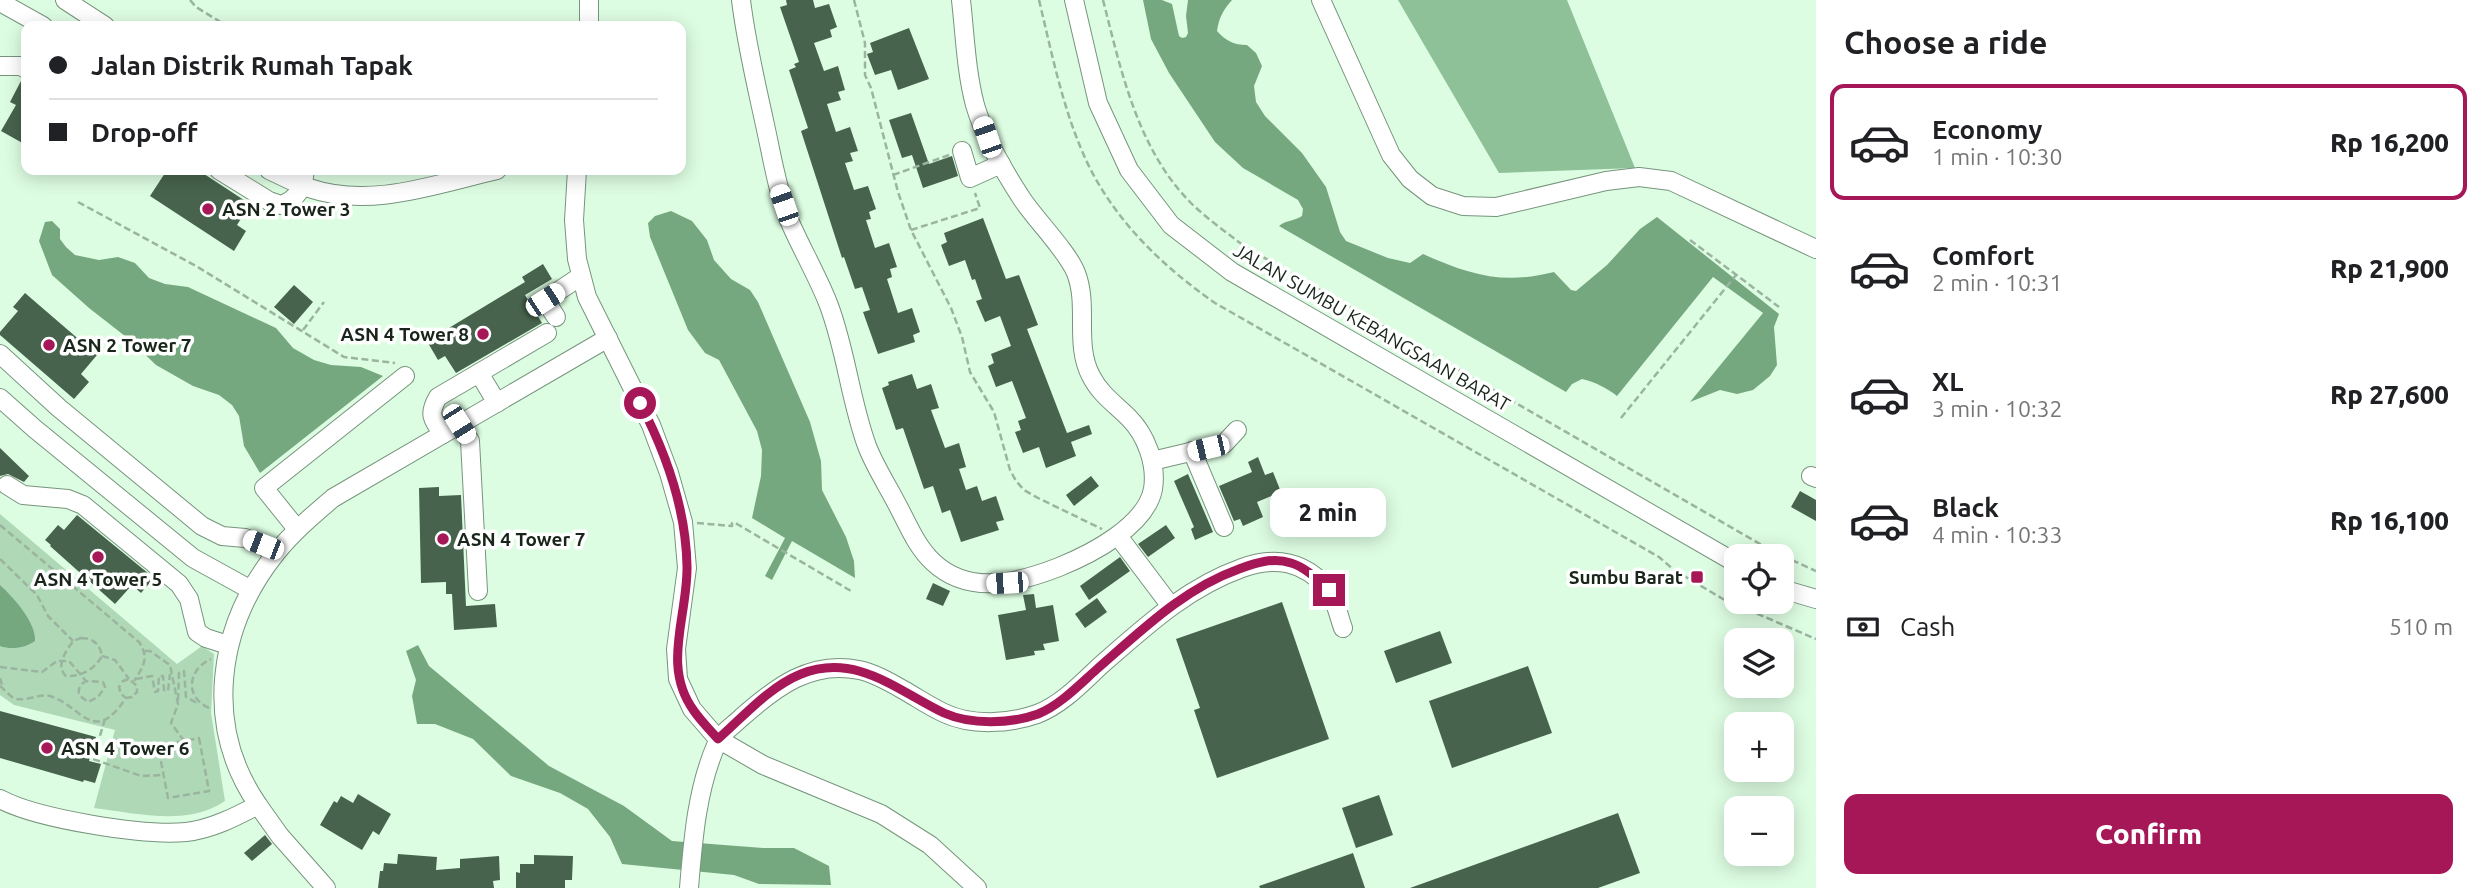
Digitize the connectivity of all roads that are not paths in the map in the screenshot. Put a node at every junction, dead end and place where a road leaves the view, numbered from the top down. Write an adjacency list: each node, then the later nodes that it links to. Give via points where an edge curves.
1 (65, 0): 9 (street)
2 (589, 0): 10 (street)
3 (741, 0): 35 (street, via 779,191 829,304 867,447 917,542 934,563 983,584 1007,583 1059,567)
4 (961, 0): 14 (street, via 975,104)
5 (1074, 0): 37 (street, JALAN SUMBU KEBANGSAAN BARAT, via 1098,103 1129,170 1171,225 1232,272)
6 (1321, 0): 19 (street, via 1391,155 1410,179 1432,196 1463,206 1496,207 1606,181 1639,177 1671,181)
7 (0, 2): 8 (street)
8 (34, 21)
9 (97, 21)
10 (589, 21)
11 (0, 66): 12 (street)
12 (21, 66)
13 (962, 151): 14 (street, via 970,177)
14 (1001, 164): 31 (street, via 1075,270 1082,293 1083,355 1090,376 1130,419)
15 (227, 175): 18 (street, via 281,205 293,201)
16 (475, 175): 18 (street, via 383,196 348,195)
17 (576, 175): 20 (street, via 574,220)
18 (304, 177)
19 (1816, 249)
20 (581, 276): 21 (street); 23 (street, via 545,300 552,325)
21 (608, 338): 26 (street); 45 (street, via 651,425 683,522 687,568 676,649 678,679 692,709)
22 (0, 354): 36 (street, via 58,408 202,526 222,536 245,538)
23 (479, 373): 26 (street); 29 (street, via 438,397 432,419)
24 (405, 376): 34 (street, via 264,488)
25 (0, 398): 38 (street, via 193,558)
26 (497, 402): 27 (street)
27 (459, 424): 29 (street); 39 (street, via 470,441)
28 (1237, 430): 30 (street, via 1224,444)
29 (443, 434): 34 (street, via 333,498)
30 (1192, 451): 31 (street); 33 (street)
31 (1152, 461): 35 (street, via 1153,489 1145,509)
32 (7, 485): 44 (street, via 23,495 83,505 179,584 189,599 197,632)
33 (1224, 527)
34 (297, 529): 36 (street)
35 (1118, 536): 42 (street)
36 (275, 554): 38 (street)
37 (1724, 556)
38 (251, 590): 44 (street, via 235,621)
39 (478, 591)
40 (1794, 593): 41 (street)
41 (1816, 599)
42 (1170, 605): 43 (street, via 1217,577 1261,561 1290,562 1329,590); 45 (street, via 1068,695 1039,713 1006,721 977,721 946,714 861,670 831,667 802,674 772,691)
43 (1343, 628)
44 (228, 649): 46 (street, via 223,680 225,715 233,756)
45 (718, 739): 49 (street, via 704,775); 50 (street, via 763,765 881,814 930,845)
46 (258, 805): 47 (street, via 224,822 187,832 143,830); 48 (street)
47 (3, 807)
48 (326, 888)
49 (689, 888)
50 (976, 888)

